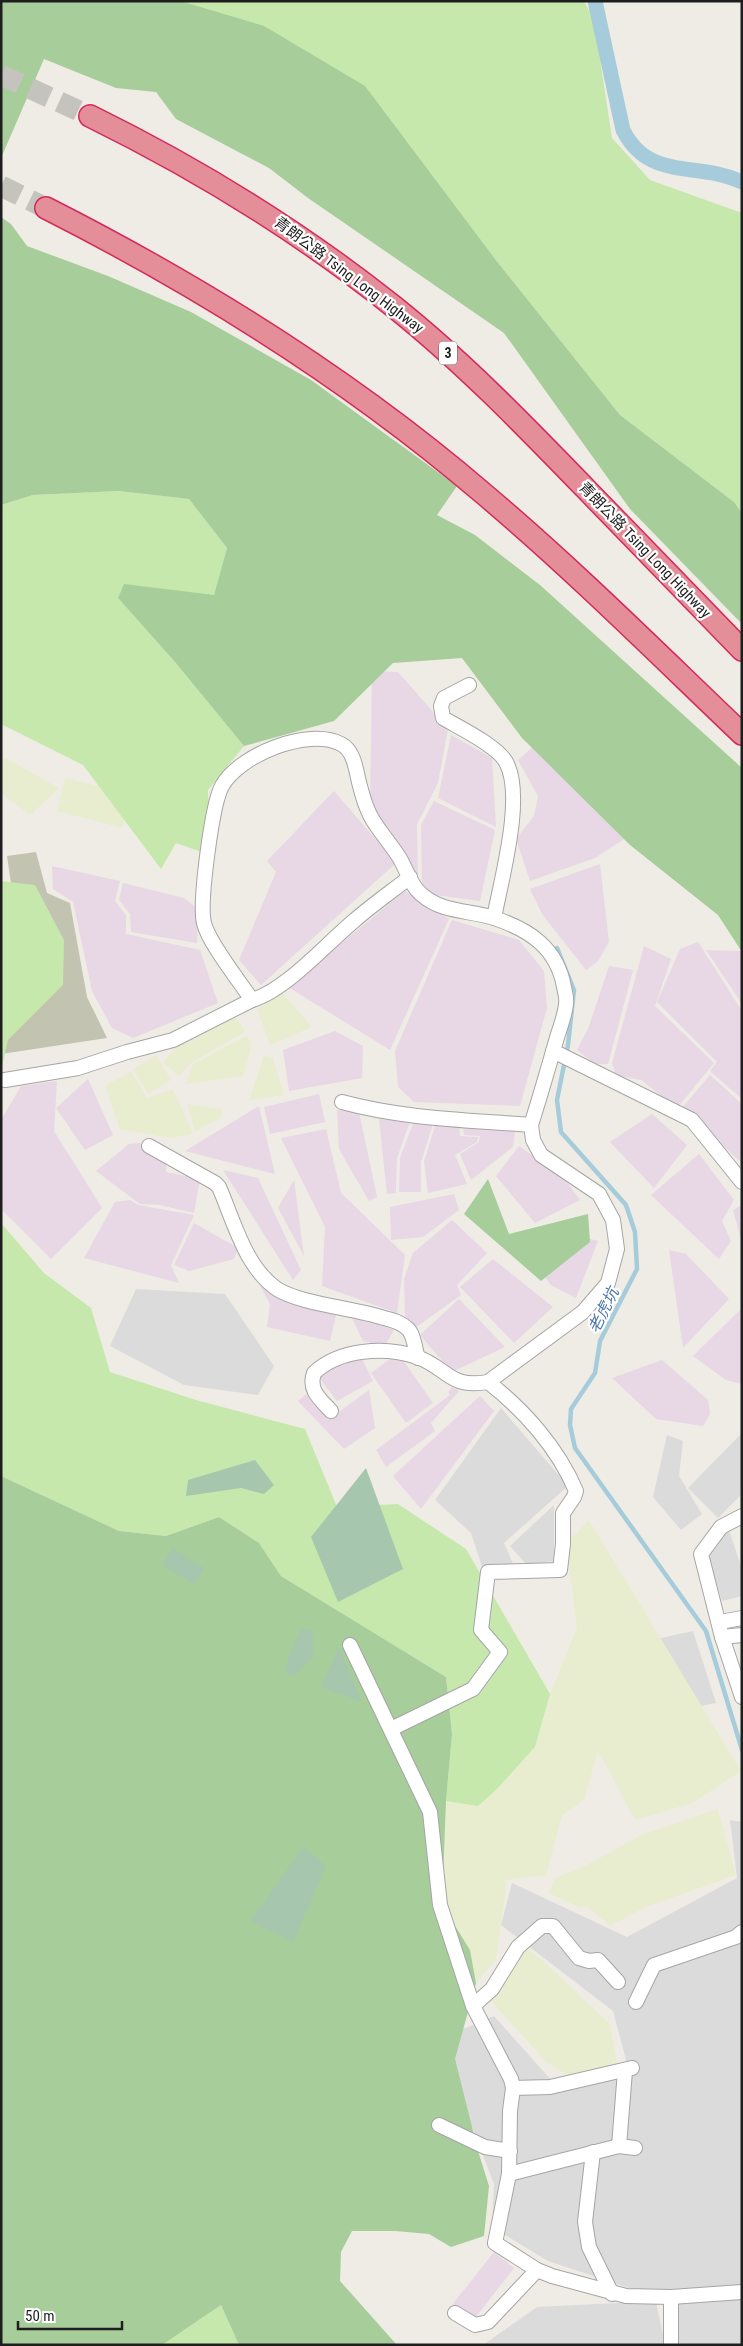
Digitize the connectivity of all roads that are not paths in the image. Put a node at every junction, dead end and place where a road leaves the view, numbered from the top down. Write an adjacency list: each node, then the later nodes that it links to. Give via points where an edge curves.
1 (90, 116): 3 (highway, 青朗公路 Tsing Long Highway / 3, via 166,154 244,199 394,307 508,409)
2 (46, 208): 5 (highway, via 223,306 350,390 483,493 585,583)
3 (742, 650)
4 (469, 685): 7 (street, via 444,698 441,706 443,718 506,761 513,789 513,812)
5 (742, 734)
6 (410, 878): 7 (street, via 422,895 441,907); 8 (street, via 355,919 282,984 265,996); 8 (street, via 370,818 353,761 344,746 332,741 299,741 273,748 244,762 225,781 217,798 205,871 203,917 209,935)
7 (494, 918): 9 (street, via 520,928 549,949 562,979 567,1003)
8 (252, 1000): 10 (street, via 173,1040 78,1068)
9 (556, 1052): 12 (street); 14 (street, via 692,1120)
10 (5, 1080)
11 (342, 1102): 12 (street, via 369,1110)
12 (532, 1125): 16 (street, via 533,1140 541,1155 599,1194 613,1220 617,1249 608,1283 583,1312)
13 (149, 1146): 15 (street, via 215,1182 251,1260 278,1289 298,1298 364,1311 400,1323 409,1330)
14 (742, 1182)
15 (418, 1358): 16 (street, via 455,1381 472,1385); 17 (street, via 388,1352 354,1353 336,1358 318,1369 312,1379 313,1391)
16 (488, 1382): 25 (street, via 507,1397 546,1439 576,1490 563,1513 560,1570 488,1572 481,1630 500,1652 473,1689)
17 (331, 1411)
18 (742, 1516): 20 (street, via 721,1527 701,1554)
19 (742, 1618): 20 (street)
20 (720, 1622): 22 (street)
21 (742, 1635): 22 (street)
22 (722, 1637): 24 (street)
23 (350, 1645): 25 (street)
24 (742, 1697)
25 (391, 1729): 29 (street, via 430,1812 440,1905)
26 (742, 1932): 28 (street, via 736,1937 654,1965)
27 (618, 1982): 29 (street, via 598,1960 579,1958 553,1926 542,1926 518,1947 492,1989)
28 (636, 2002)
29 (474, 2006): 30 (street)
30 (513, 2088): 32 (street, via 550,2087 629,2070); 34 (street)
31 (439, 2125): 34 (street, via 485,2147)
32 (618, 2146): 33 (street); 35 (street)
33 (635, 2148)
34 (510, 2151): 36 (street)
35 (593, 2152): 36 (street); 39 (street, via 585,2222 589,2247)
36 (509, 2174): 37 (street, via 496,2243)
37 (536, 2270): 39 (street); 41 (street, via 488,2322 475,2325)
38 (742, 2292): 40 (street)
39 (612, 2294): 40 (street)
40 (671, 2297): 42 (street)
41 (455, 2313)
42 (671, 2345)

